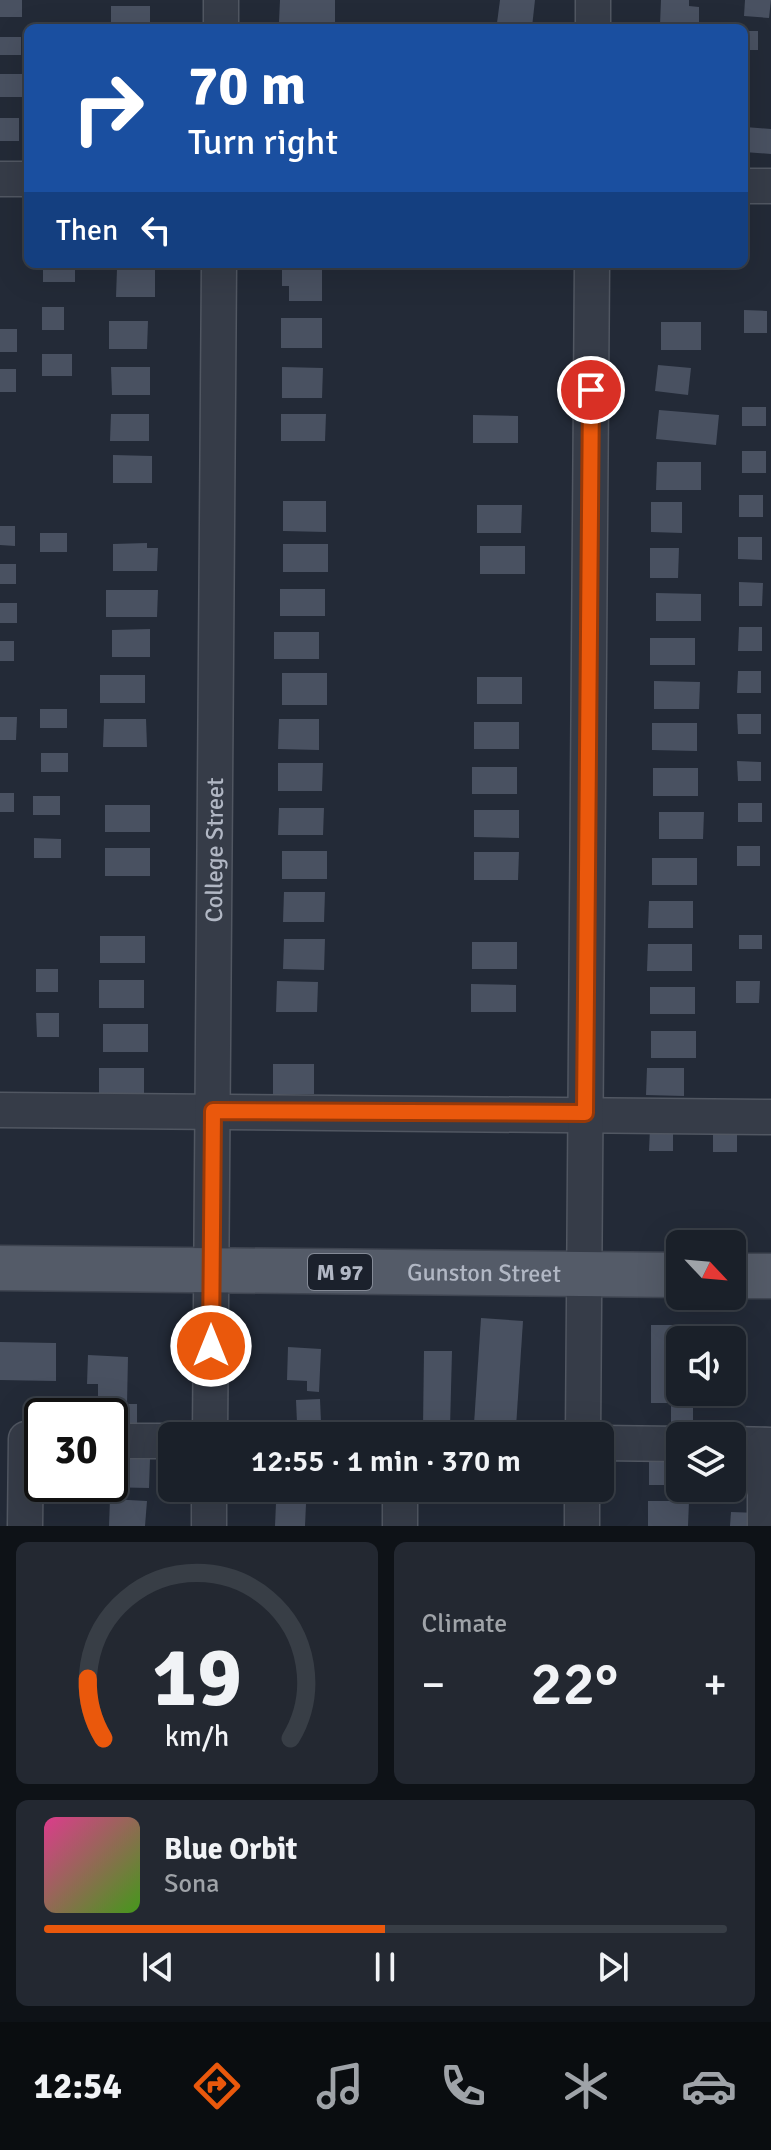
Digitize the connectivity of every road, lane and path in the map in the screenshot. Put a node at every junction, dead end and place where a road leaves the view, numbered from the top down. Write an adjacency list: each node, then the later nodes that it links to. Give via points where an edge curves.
1 (221, 0): 3 (street)
2 (593, 0): 4 (street)
3 (221, 24)
4 (593, 24)
5 (0, 179): 6 (street)
6 (24, 179)
7 (748, 186): 8 (street)
8 (771, 186)
9 (219, 268): 12 (street, College Street)
10 (592, 268): 13 (street)
11 (0, 1110): 12 (street)
12 (213, 1111): 13 (street); 16 (street, College Street)
13 (585, 1113): 14 (street); 17 (street)
14 (771, 1117)
15 (0, 1268): 16 (main road, Gunston Street / M 97)
16 (211, 1270): 17 (main road, Gunston Street / M 97); 21 (street, College Street)
17 (584, 1274): 18 (main road, Gunston Street / M 97); 22 (street)
18 (666, 1275)
19 (746, 1276): 20 (main road)
20 (771, 1276)
21 (210, 1422)
22 (583, 1422)
23 (23, 1439): 32 (street)
24 (128, 1441): 25 (street)
25 (158, 1441)
26 (614, 1443): 27 (street)
27 (666, 1444)
28 (756, 1445): 36 (street)
29 (209, 1502): 33 (street)
30 (400, 1502): 34 (street)
31 (582, 1502): 35 (street)
32 (25, 1526)
33 (209, 1526)
34 (400, 1526)
35 (582, 1526)
36 (765, 1526)

